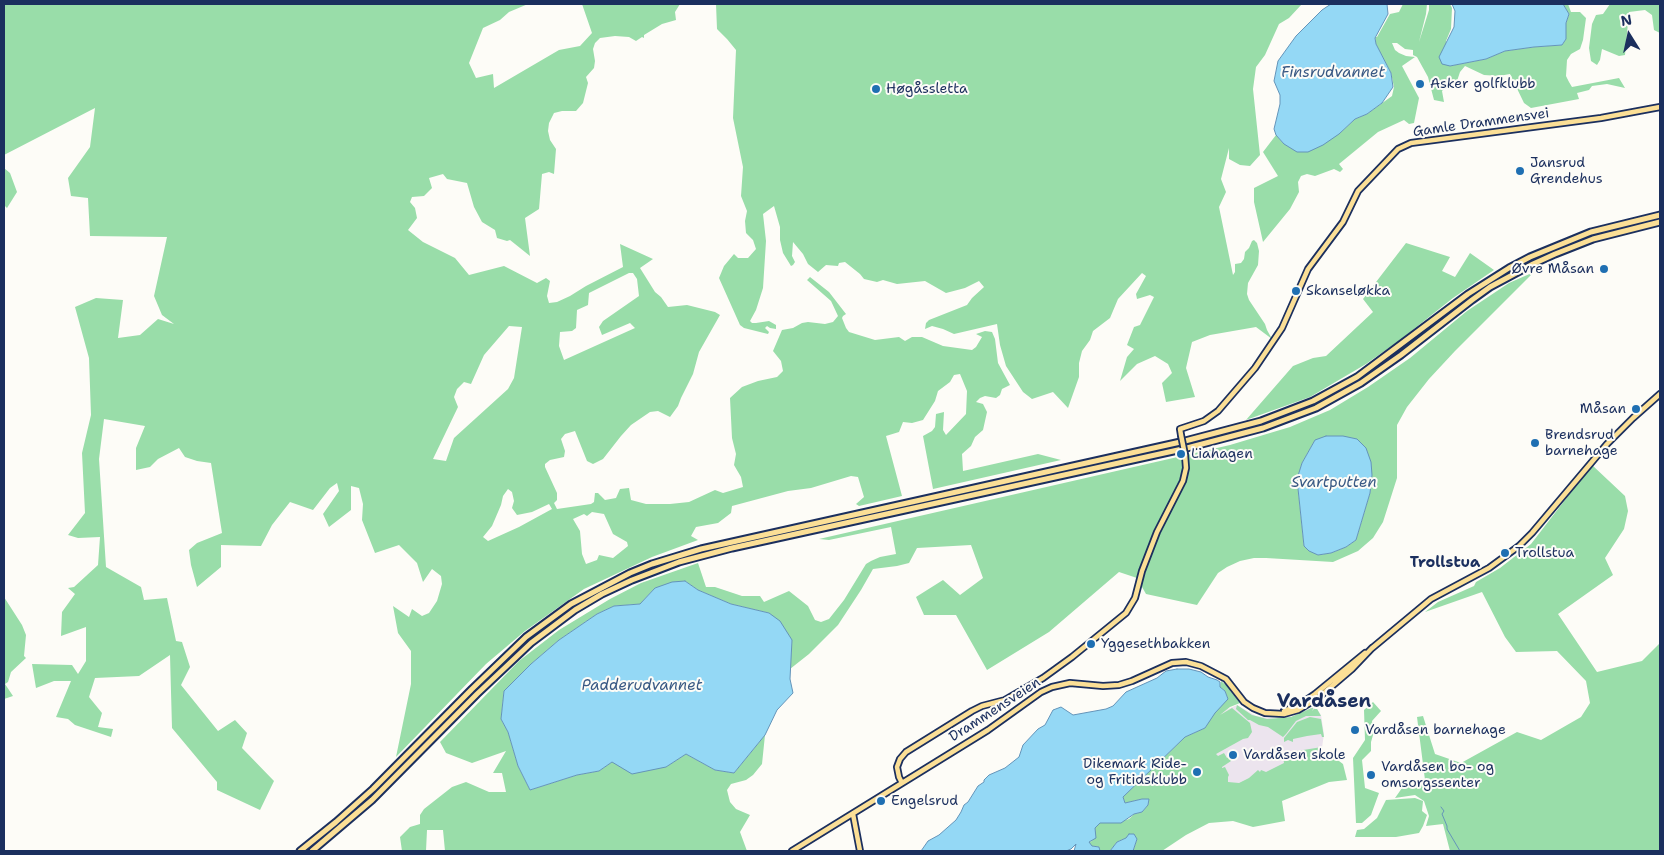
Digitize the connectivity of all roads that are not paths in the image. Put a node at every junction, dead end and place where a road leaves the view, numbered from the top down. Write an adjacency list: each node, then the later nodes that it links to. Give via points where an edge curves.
1 (1660, 107): 5 (main road, Gamle Drammensvei, bridge, via 1411,143 1398,149 1358,191 1343,222 1308,269 1282,328 1255,368 1212,416 1204,422 1180,429 1186,468 1183,481 1157,532 1129,610 1043,678 1005,700 972,711 906,752 897,767)
2 (1660, 215): 7 (highway, via 1592,232 1530,257 1468,294 1357,377 1313,401 1261,421 1185,441 708,547 630,573 571,604 526,637 372,789)
3 (1660, 222): 8 (highway, via 1593,239 1533,264 1490,287 1360,383 1316,408 1263,428 1187,448 724,550 679,562 632,580 575,610 531,644 384,789)
4 (1660, 394): 5 (main road, Drammensveien, via 1607,444 1519,546 1489,568 1430,599 1299,705 1275,714 1258,711 1248,705 1226,679 1190,662 1172,663 1119,685 1062,684 1041,692 988,730)
5 (902, 783): 6 (main road, Drammensveien)
6 (850, 816): 9 (main road, Drammensveien); 10 (main road)
7 (300, 851)
8 (312, 851)
9 (792, 851)
10 (860, 851)

